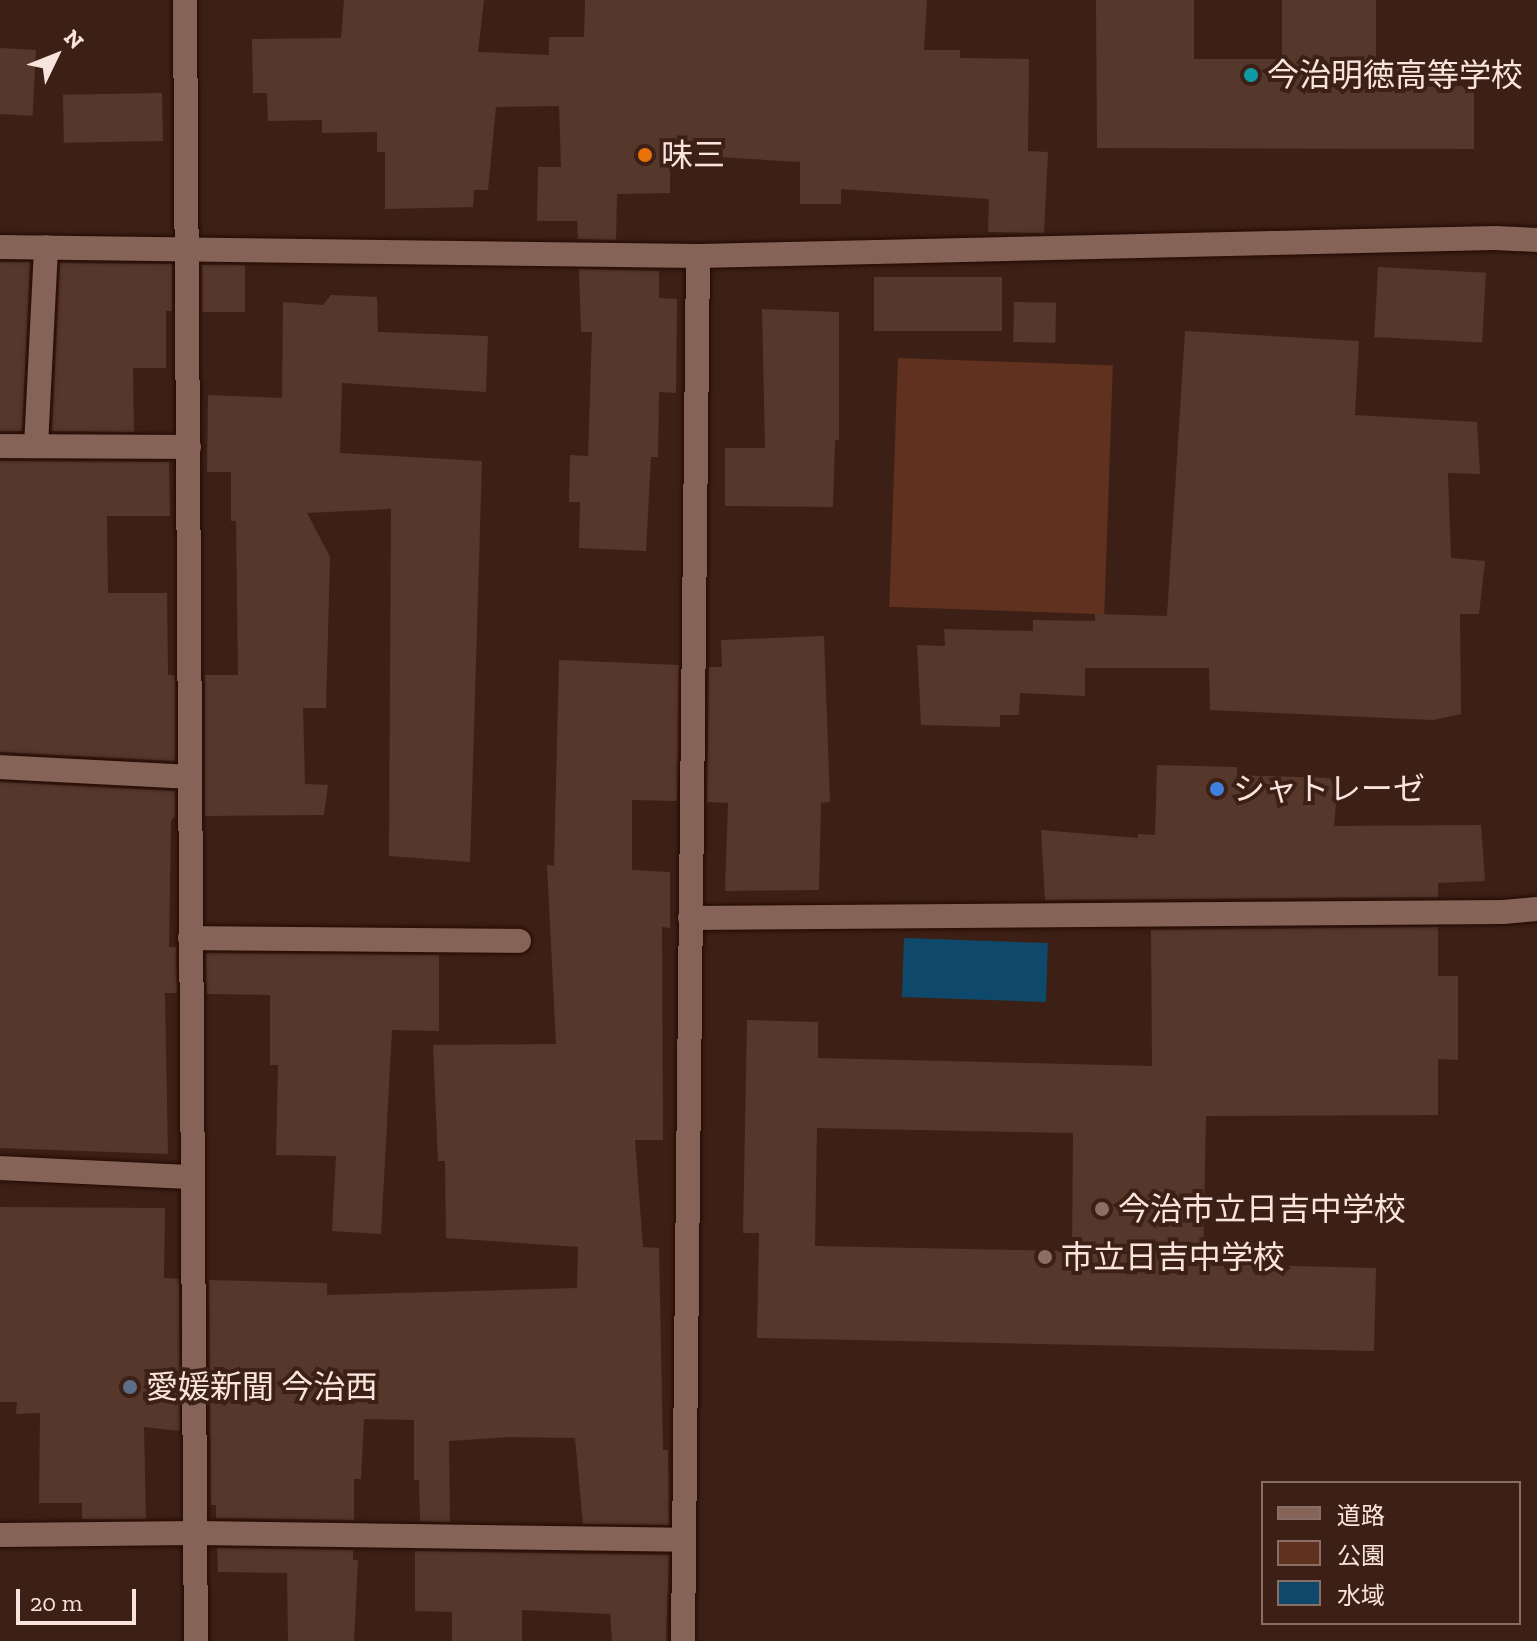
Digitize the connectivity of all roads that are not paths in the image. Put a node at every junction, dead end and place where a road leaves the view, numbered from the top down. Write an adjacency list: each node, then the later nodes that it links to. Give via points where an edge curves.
1 (185, 0): 5 (street)
2 (1537, 240): 6 (street)
3 (0, 247): 4 (street)
4 (46, 247): 5 (street); 8 (street)
5 (188, 247): 6 (street); 9 (street)
6 (698, 256): 13 (street)
7 (0, 446): 8 (street)
8 (36, 446): 9 (street)
9 (189, 447): 11 (street)
10 (0, 767): 11 (street)
11 (190, 777): 14 (street)
12 (1537, 909): 13 (street)
13 (690, 918): 20 (street)
14 (190, 938): 15 (street); 17 (street)
15 (519, 941)
16 (0, 1168): 17 (street)
17 (193, 1177): 18 (street)
18 (197, 1533): 19 (street); 20 (street); 21 (street)
19 (0, 1535)
20 (683, 1540): 22 (street)
21 (196, 1641)
22 (683, 1641)

